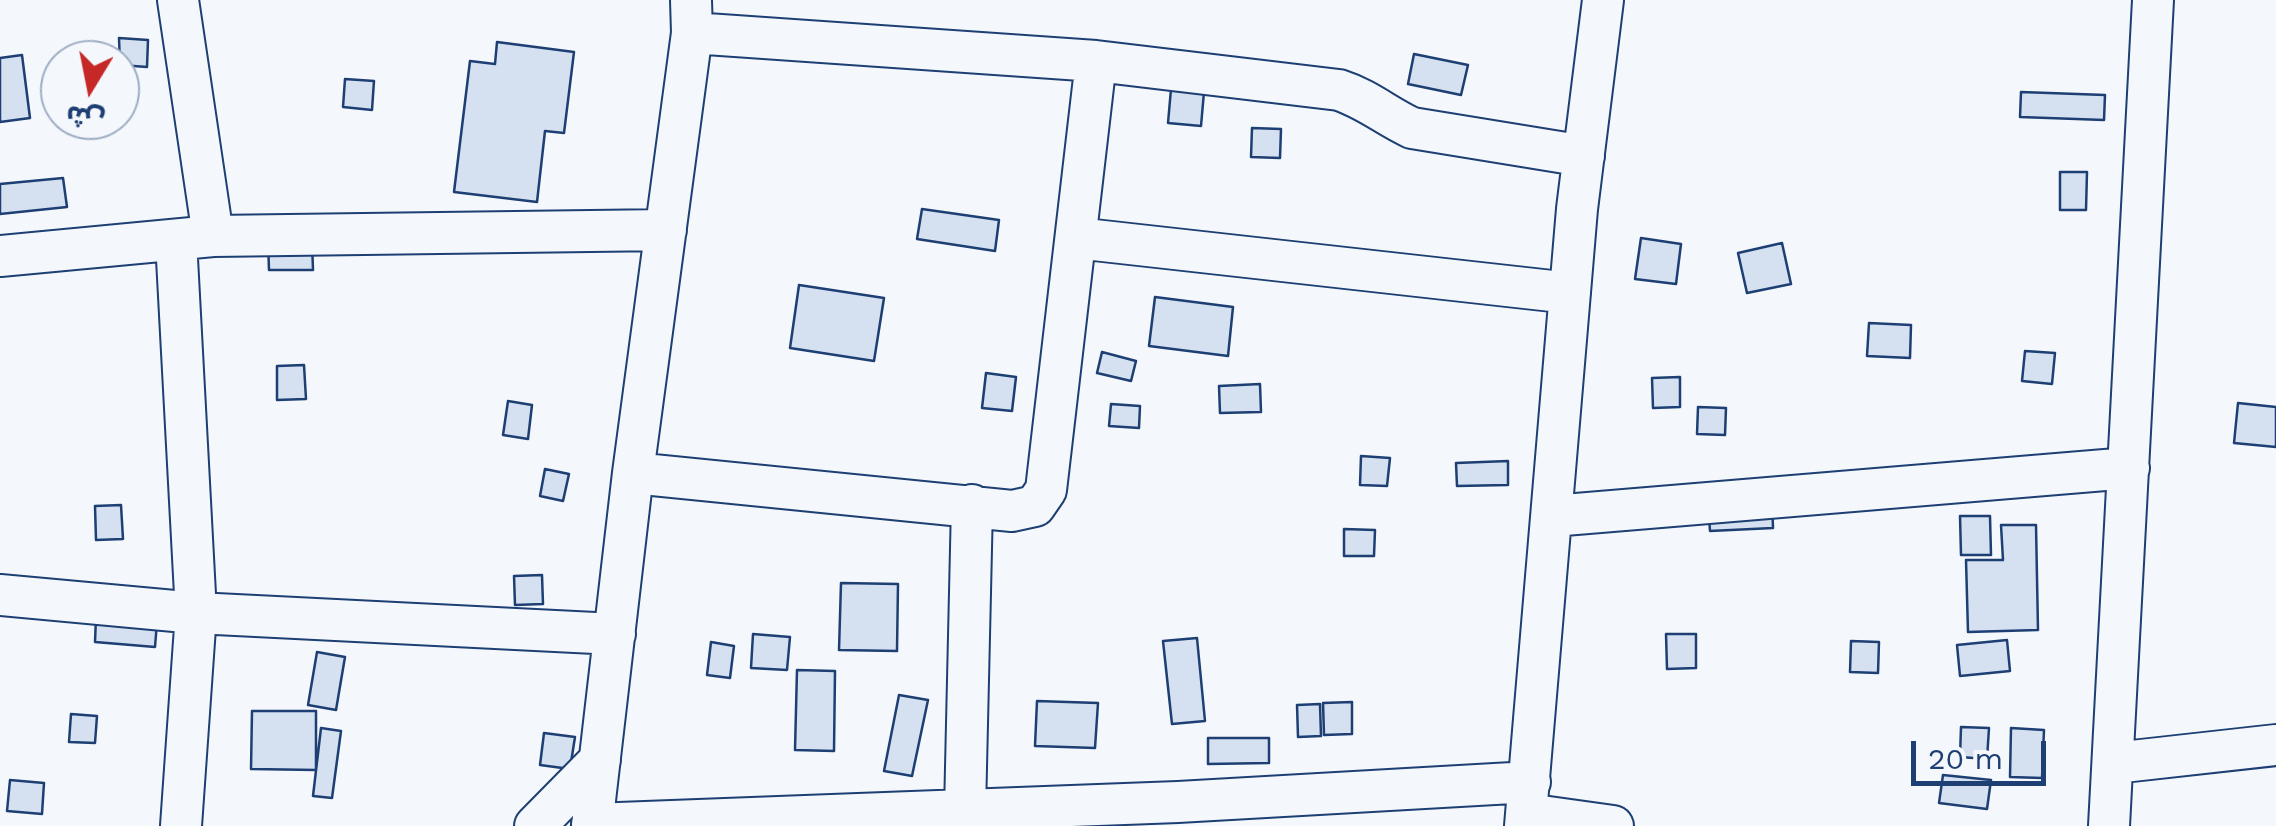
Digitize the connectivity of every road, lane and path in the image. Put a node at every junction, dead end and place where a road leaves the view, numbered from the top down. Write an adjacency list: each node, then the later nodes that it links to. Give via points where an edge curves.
1 (178, 0): 8 (street)
2 (1603, 0): 6 (street)
3 (2153, 0): 12 (street)
4 (692, 17): 5 (street); 7 (street)
5 (1096, 61): 6 (street, via 1339,90 1412,128); 9 (street)
6 (1584, 156): 11 (street)
7 (666, 230): 8 (street); 13 (street)
8 (194, 238): 10 (street); 17 (street)
9 (1076, 238): 11 (street); 14 (street, via 1046,490 1036,506 1012,511)
10 (0, 256)
11 (1570, 292): 15 (street)
12 (2130, 468): 15 (street); 21 (street)
13 (633, 474): 14 (street); 18 (street)
14 (972, 505): 23 (street)
15 (1552, 516): 22 (street)
16 (0, 595): 17 (street)
17 (196, 613): 18 (street); 26 (street)
18 (614, 634): 20 (street)
19 (2276, 745): 21 (street)
20 (600, 760): 24 (street); 27 (street)
21 (2114, 762): 25 (street)
22 (1527, 807): 23 (street); 28 (street)
23 (966, 812): 24 (street)
24 (592, 825)
25 (2099, 825)
26 (181, 826)
27 (534, 826)
28 (1613, 826)

